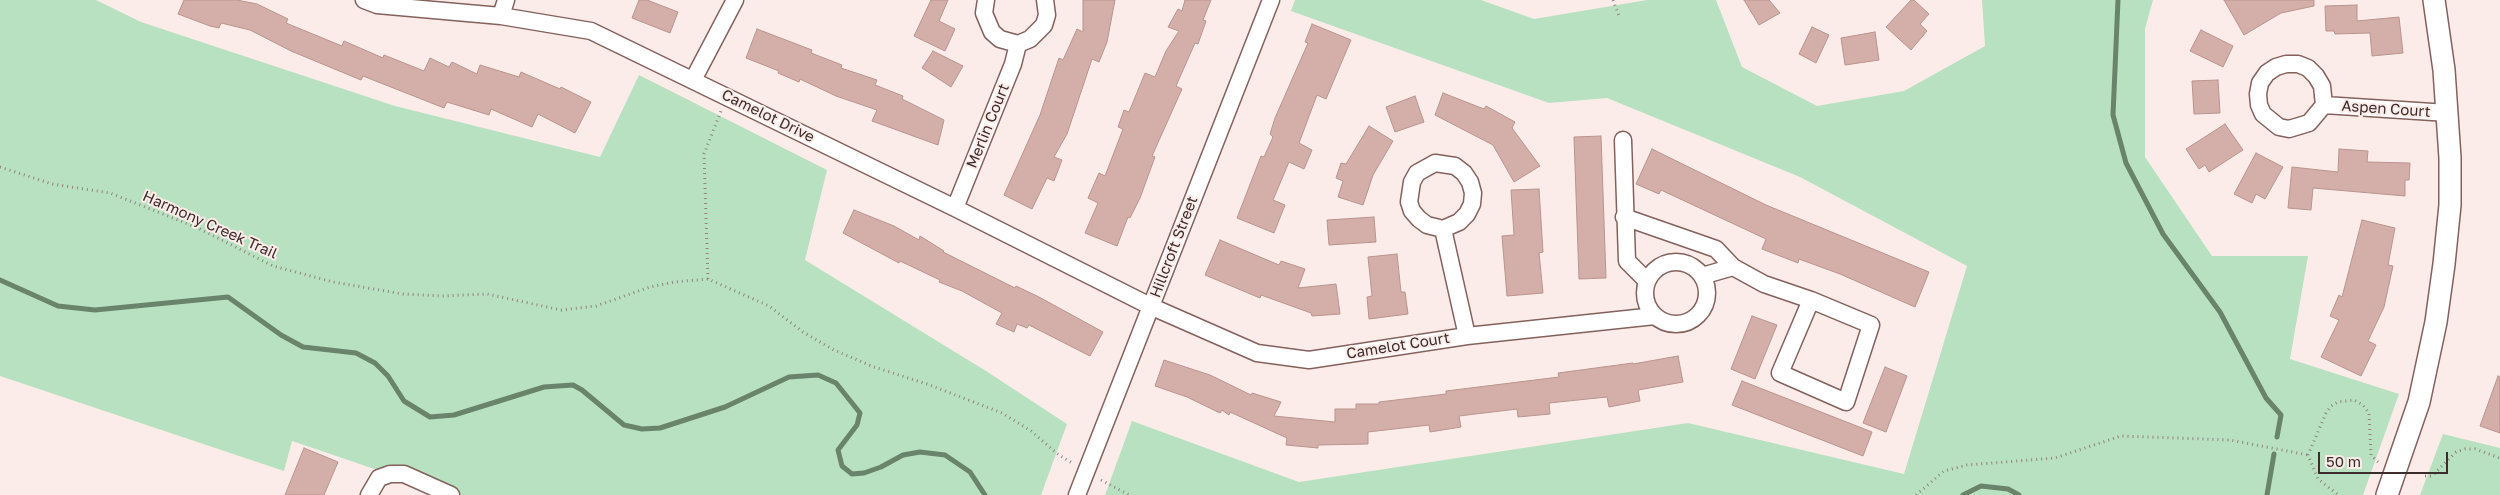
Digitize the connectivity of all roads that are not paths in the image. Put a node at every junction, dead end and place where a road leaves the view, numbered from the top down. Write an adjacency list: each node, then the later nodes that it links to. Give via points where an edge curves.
1 (364, 0): 8 (street, Camelot Drive, via 377,5)
2 (506, 0): 8 (street)
3 (735, 0): 10 (street)
4 (986, 0): 9 (street, via 984,13 992,32 1000,39)
5 (1045, 0): 9 (street, via 1047,15 1044,25 1038,33)
6 (1271, 0): 21 (street, Hillcroft Street)
7 (2434, 0): 12 (main road)
8 (500, 16): 10 (street, Camelot Drive, via 591,31)
9 (1018, 44): 14 (street, Merlin Court, via 1013,64)
10 (693, 80): 14 (street, Camelot Drive)
11 (2324, 105): 11 (street, Aspen Court, via 2309,123 2300,128 2279,127 2270,122 2259,105 2260,83 2276,67 2298,64 2316,76 2322,86); 12 (street, Aspen Court)
12 (2448, 113): 27 (main road, via 2450,205 2436,322 2419,402)
13 (1623, 140): 15 (street)
14 (955, 208): 21 (street, Camelot Drive)
15 (1624, 218): 17 (street, via 1716,250); 19 (street, via 1627,260)
16 (1443, 229): 23 (street)
17 (1733, 267): 18 (street); 20 (street, via 1764,284)
18 (1702, 276): 19 (street, via 1690,265 1673,262 1658,268); 22 (street, via 1707,297 1696,316 1676,324)
19 (1647, 281): 22 (street, via 1646,300)
20 (1810, 300): 20 (street, via 1780,373 1846,402 1871,325)
21 (1150, 306): 23 (street, Camelot Court, via 1257,353 1309,360); 26 (street, Hillcroft Street)
22 (1656, 316): 23 (street, Camelot Court)
23 (1467, 336)
24 (369, 495): 25 (street, via 379,478 404,474)
25 (451, 495)
26 (1077, 495)
27 (2387, 495)

